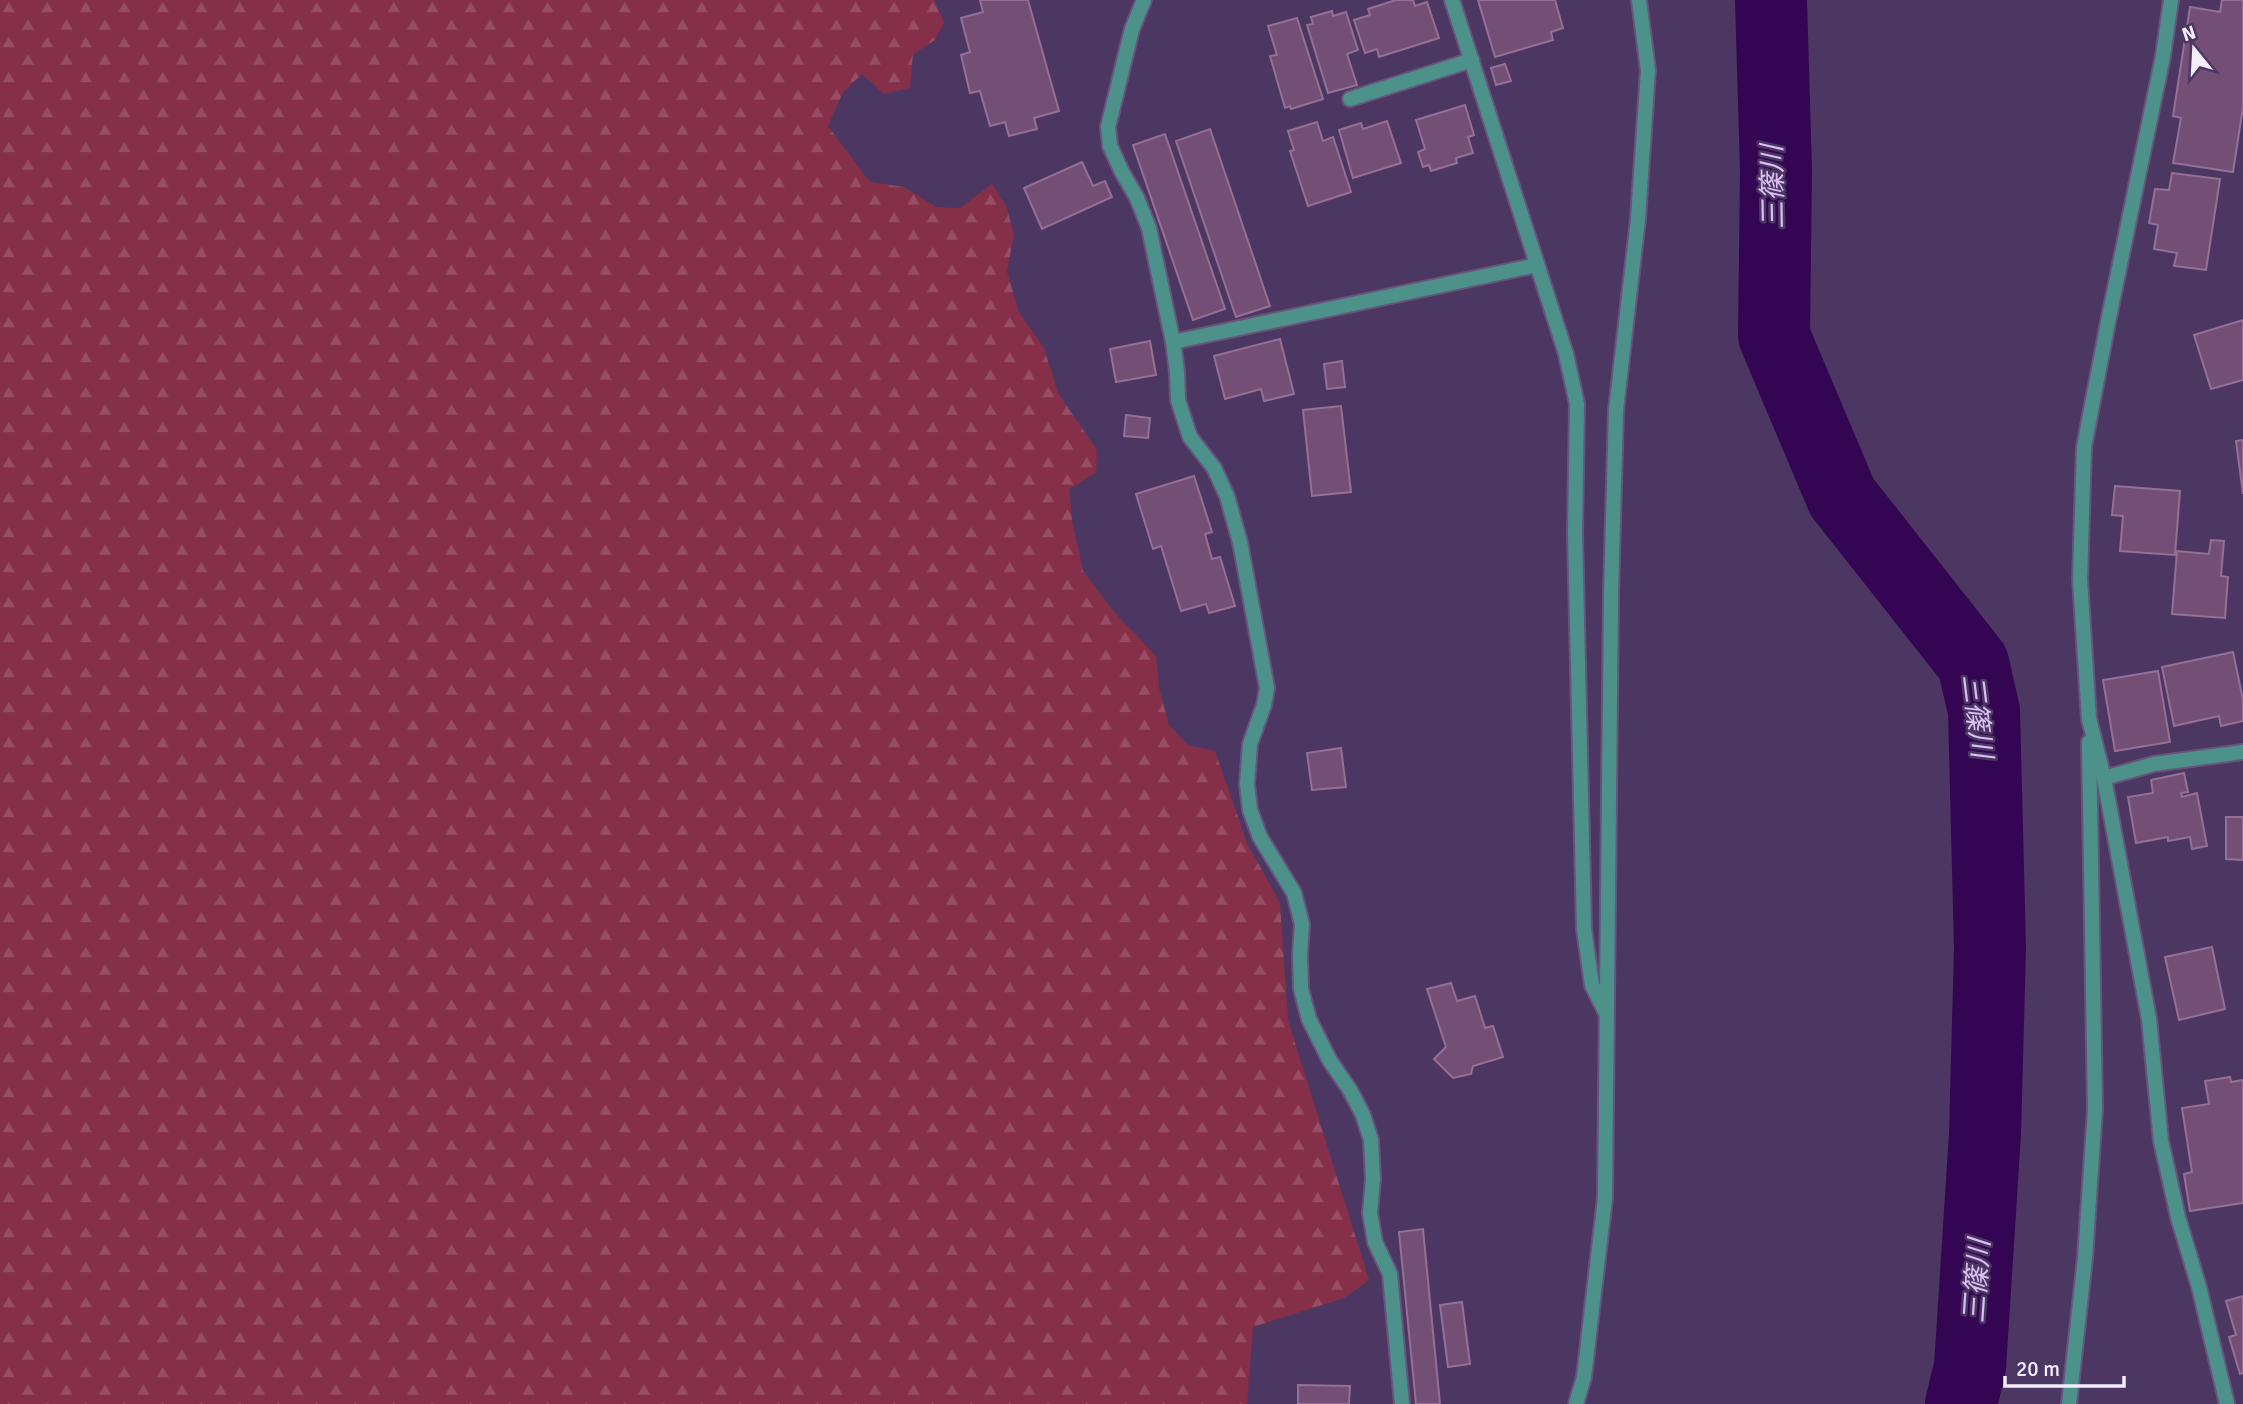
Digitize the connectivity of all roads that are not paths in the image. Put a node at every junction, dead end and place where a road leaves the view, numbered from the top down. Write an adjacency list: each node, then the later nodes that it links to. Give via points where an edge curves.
1 (1144, 0): 8 (street, via 1132,29 1108,127 1110,146 1149,228)
2 (1452, 0): 5 (street)
3 (1639, 0): 12 (street, via 1648,70 1638,219 1616,410)
4 (2171, 0): 9 (street, via 2164,56 2084,447 2081,579)
5 (1472, 61): 6 (street); 7 (street)
6 (1350, 99)
7 (1537, 265): 8 (street); 12 (street, via 1577,404 1584,929 1592,985)
8 (1173, 342): 13 (street, via 1178,400 1190,437 1214,468 1240,542 1267,688 1250,744 1250,810 1260,837 1294,893 1302,924 1301,989 1309,1019 1363,1115 1371,1140 1370,1213 1375,1241 1390,1274)
9 (2089, 719): 11 (street); 15 (street, via 2095,1109)
10 (2243, 752): 11 (street, via 2154,764)
11 (2104, 778): 16 (street, via 2149,1019 2161,1141)
12 (1608, 1017): 14 (street, via 1605,1198 1584,1377)
13 (1402, 1404)
14 (1576, 1404)
15 (2069, 1404)
16 (2227, 1404)

